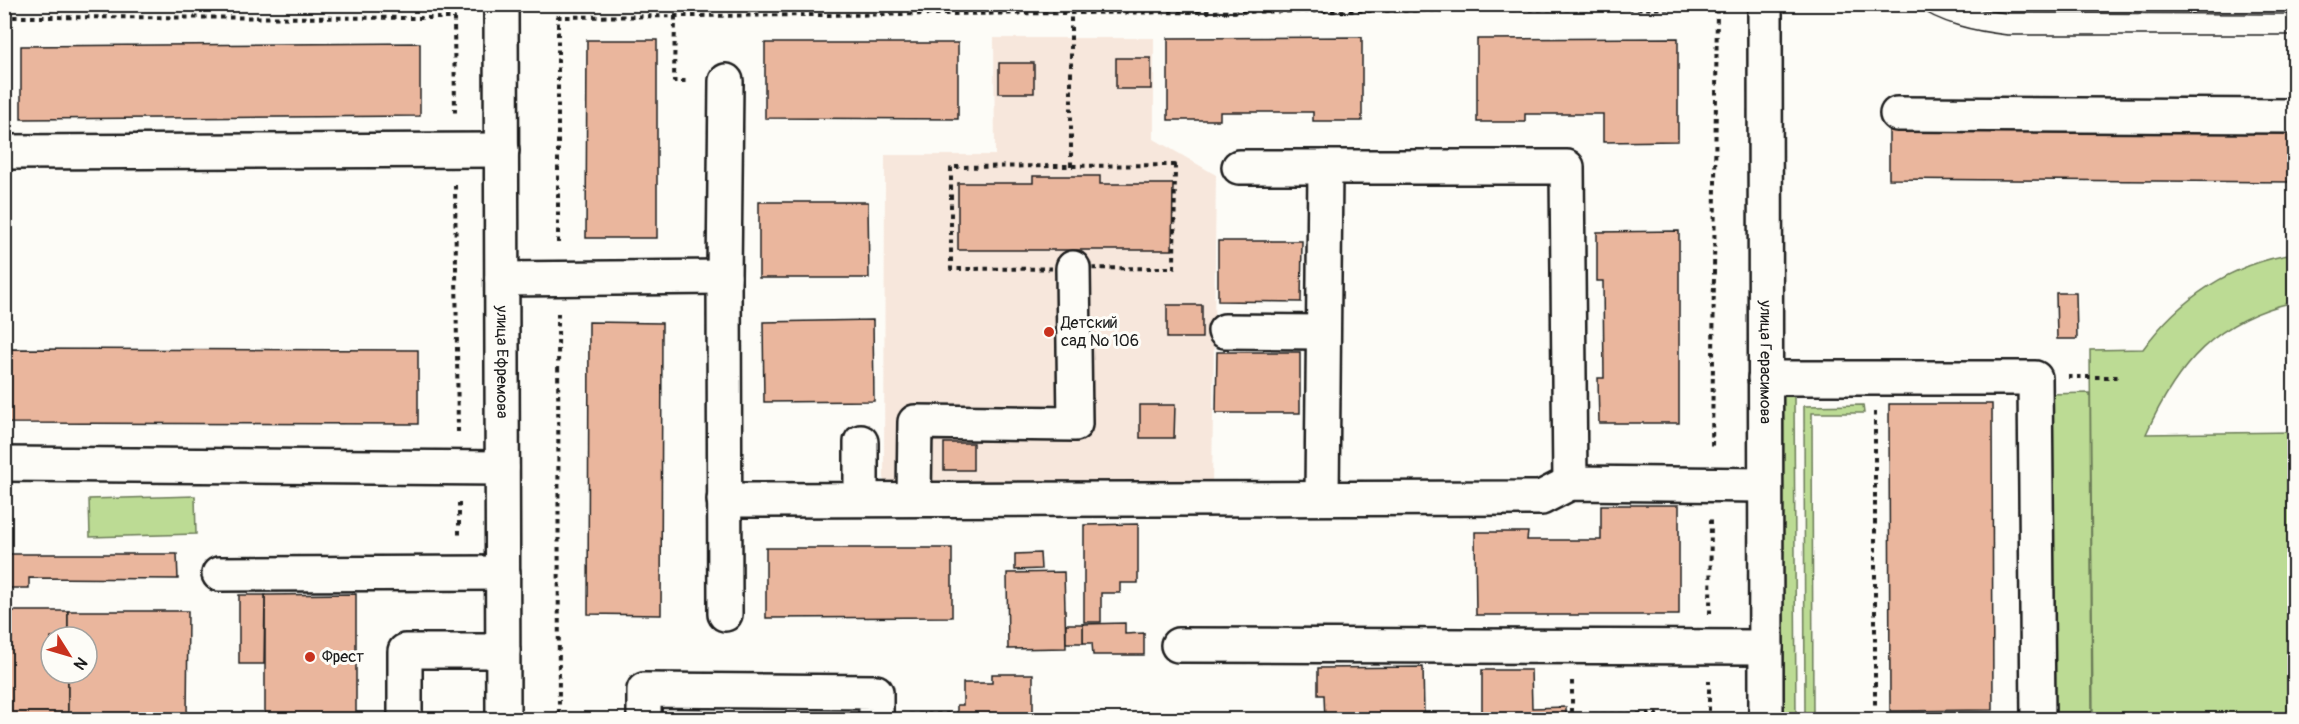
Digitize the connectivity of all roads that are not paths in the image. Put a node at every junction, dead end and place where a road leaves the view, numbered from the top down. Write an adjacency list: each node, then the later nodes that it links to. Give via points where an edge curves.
1 (501, 4): 6 (street, улица Ефремова)
2 (1765, 4): 15 (street, улица Герасимова)
3 (726, 81): 11 (street)
4 (1897, 114): 5 (street)
5 (2295, 116)
6 (502, 150): 7 (street); 12 (street, улица Ефремова)
7 (4, 152)
8 (1239, 167): 9 (street)
9 (1325, 167): 14 (street); 19 (street, via 1567,167)
10 (1073, 268): 23 (street, via 1075,424 915,422)
11 (724, 277): 12 (street); 24 (street)
12 (502, 279): 18 (street, улица Ефремова)
13 (1225, 331): 14 (street)
14 (1323, 332): 21 (street)
15 (1765, 378): 20 (street, улица Герасимова); 36 (street, via 2035,378)
16 (861, 442): 22 (street)
17 (4, 464): 18 (street)
18 (502, 468): 25 (street, улица Ефремова)
19 (1570, 483): 20 (street); 21 (street, via 1541,498)
20 (1765, 485): 29 (street, улица Герасимова)
21 (1322, 498): 23 (street)
22 (861, 499): 23 (street); 24 (street)
23 (914, 499)
24 (724, 500): 27 (street)
25 (503, 573): 26 (street); 30 (street, улица Ефремова)
26 (219, 574)
27 (725, 614)
28 (1178, 645): 29 (street)
29 (1766, 647): 35 (street, улица Герасимова)
30 (503, 651): 32 (street, via 405,651); 33 (street, улица Ефремова)
31 (876, 718): 34 (street, via 876,692 644,690)
32 (405, 720)
33 (503, 720)
34 (644, 720)
35 (1766, 720)
36 (2038, 720)

